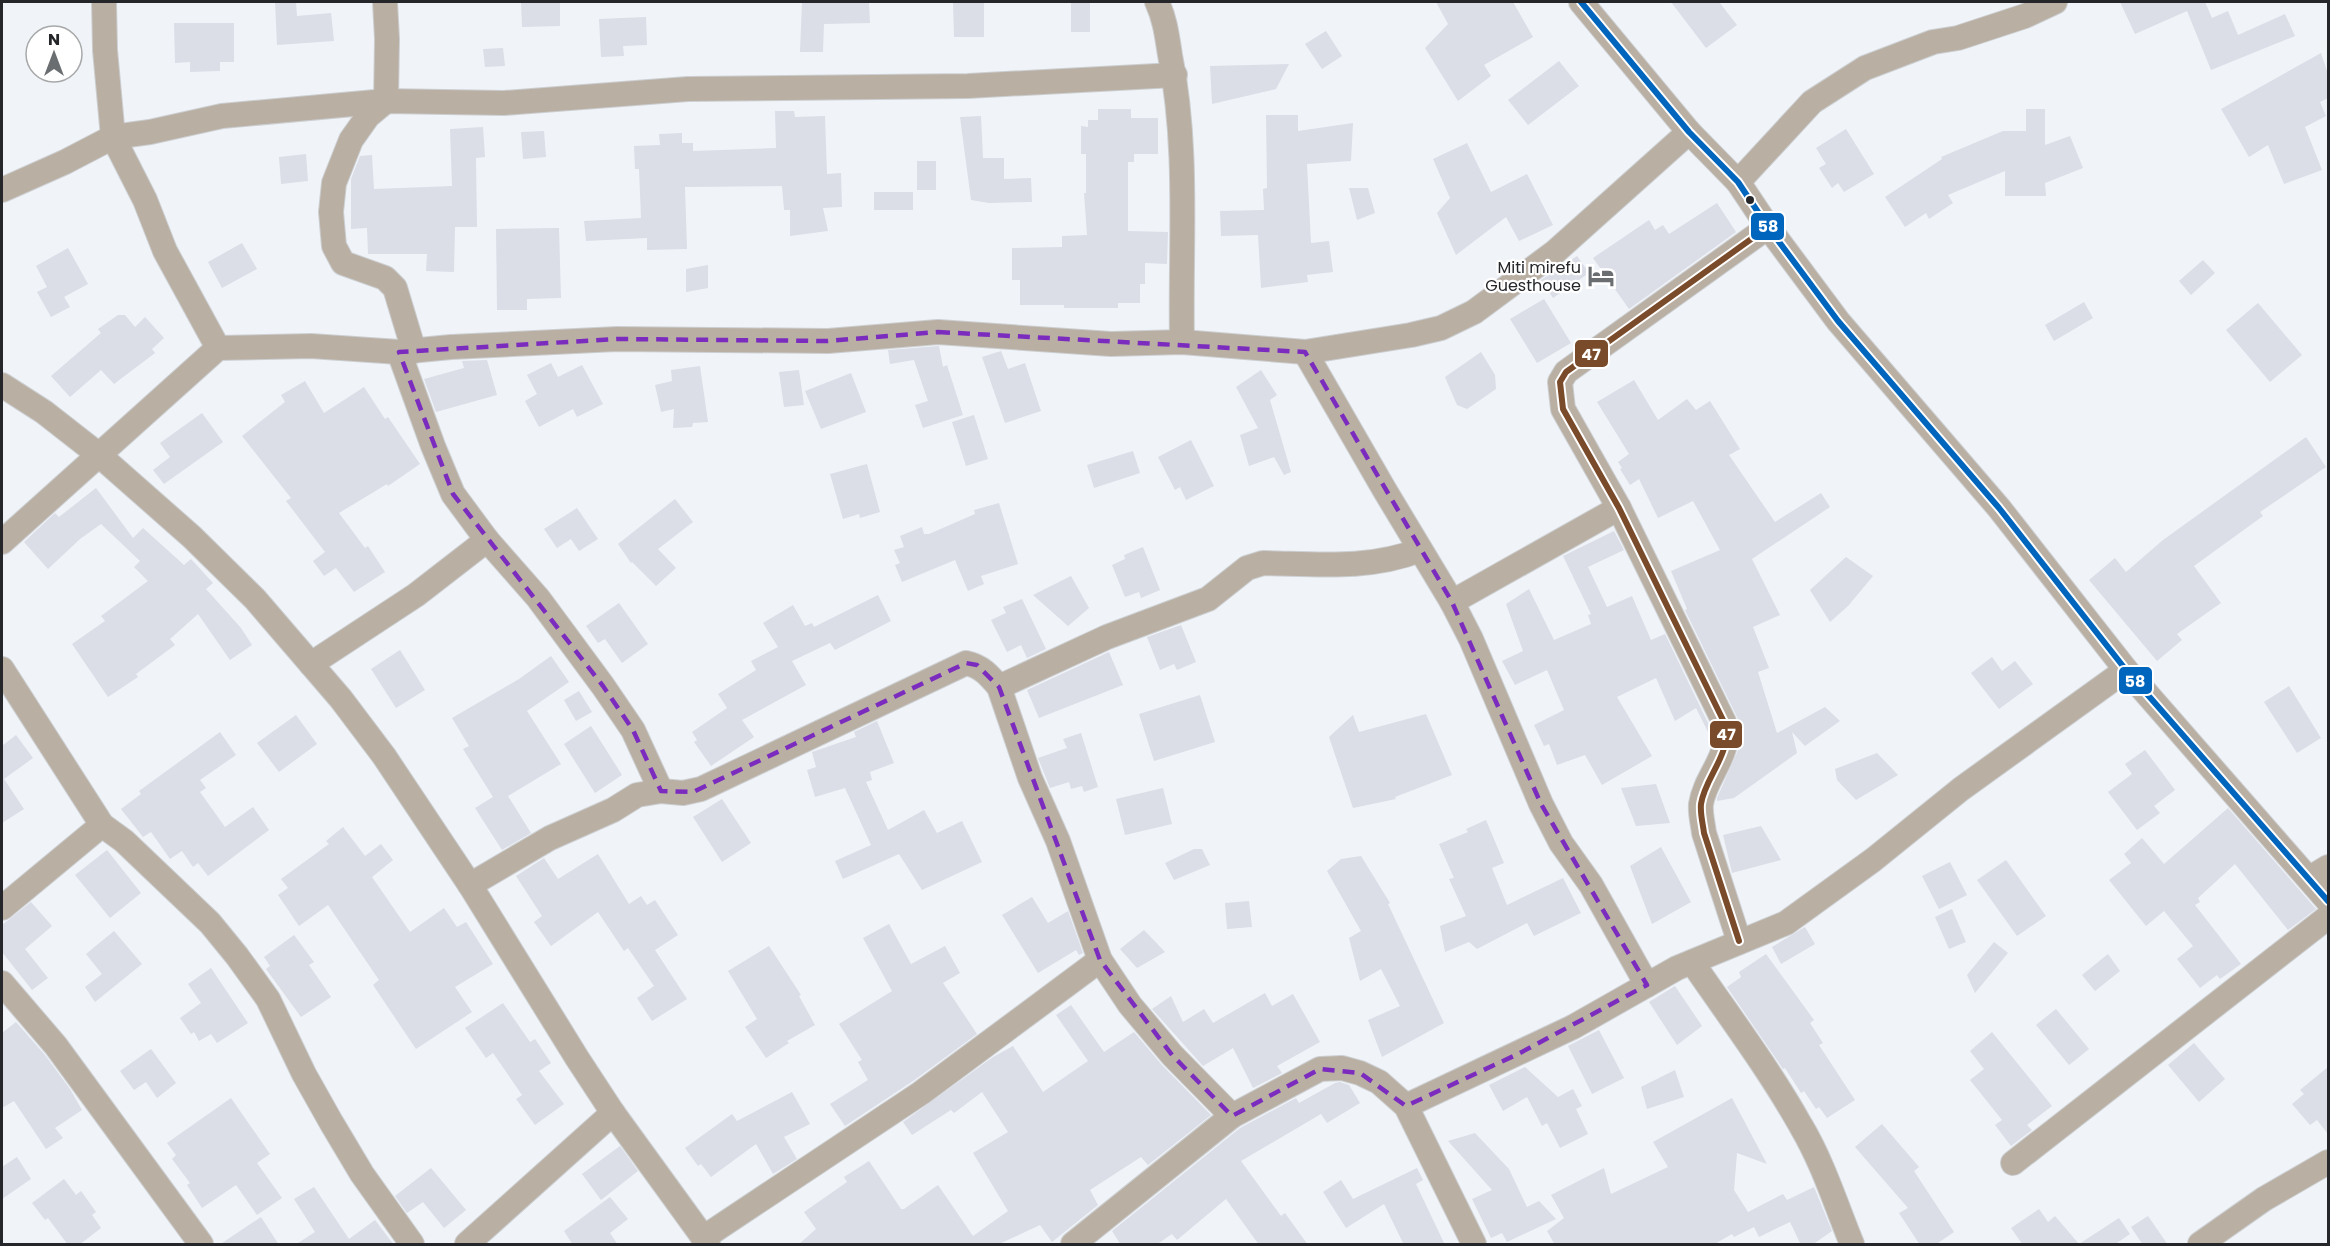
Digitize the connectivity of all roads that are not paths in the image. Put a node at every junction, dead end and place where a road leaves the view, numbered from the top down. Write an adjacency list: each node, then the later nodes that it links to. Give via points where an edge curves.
1 (104, 2): 9 (street)
2 (385, 2): 7 (street)
3 (1158, 2): 6 (street)
4 (2055, 2): 10 (street, via 2025,16 1933,42 1865,68 1812,102)
5 (1585, 3): 8 (street)
6 (1175, 75): 7 (street, via 968,86 688,88 504,103); 13 (street, via 1184,193)
7 (386, 101): 9 (street, via 222,117); 15 (street, via 368,116 351,140 334,183 331,212 334,246 343,263 385,278 395,288)
8 (1689, 132): 10 (street); 16 (street, via 1555,252 1474,312 1442,328)
9 (113, 136): 11 (street); 14 (street, via 165,251)
10 (1738, 182): 12 (street)
11 (2, 190)
12 (1768, 226): 19 (street, via 1566,372 1560,382 1563,409); 26 (street, via 1838,321 2000,508)
13 (1182, 342): 15 (street, via 1111,344 938,332 828,341 617,339); 16 (street)
14 (218, 348): 15 (street, via 311,346); 18 (street)
15 (406, 352): 20 (street, via 433,446 453,494)
16 (1305, 352): 22 (street)
17 (2, 385): 18 (street)
18 (99, 454): 21 (street); 24 (street, via 200,544 255,599)
19 (1619, 508): 23 (street); 35 (street, via 1727,731 1726,743 1701,803 1701,815)
20 (487, 540): 24 (street, via 416,595); 28 (street, via 538,598 603,686 633,730)
21 (2, 542)
22 (1420, 550): 23 (street); 27 (street, via 1364,564 1263,563 1247,568 1208,599 1107,637)
23 (1452, 602): 39 (street, via 1541,804)
24 (311, 664): 31 (street, via 384,756)
25 (2, 669): 29 (street)
26 (2126, 670): 30 (street); 35 (street, via 1961,789 1786,923)
27 (999, 687): 28 (street, via 977,665 966,663 722,781 693,792); 36 (street)
28 (661, 791): 31 (street, via 637,795 550,838)
29 (102, 825): 33 (street); 47 (street, via 210,923 237,956 268,999 330,1122)
30 (2319, 872): 32 (street)
31 (470, 885): 41 (street)
32 (2328, 901)
33 (2, 908)
34 (2328, 917): 44 (street)
35 (1739, 941): 37 (street)
36 (1100, 960): 42 (street, via 1130,1005 1172,1055); 45 (street, via 921,1093)
37 (1692, 962): 39 (street); 51 (street, via 1803,1128)
38 (2, 983): 46 (street, via 56,1046)
39 (1647, 985): 40 (street, via 1518,1054)
40 (1406, 1106): 42 (street, via 1360,1072 1320,1069); 50 (street)
41 (614, 1113): 45 (street); 48 (street)
42 (1232, 1116): 49 (street)
43 (2328, 1162): 52 (street, via 2264,1199)
44 (2013, 1163)
45 (705, 1241)
46 (201, 1245)
47 (412, 1245)
48 (467, 1245)
49 (1073, 1245)
50 (1474, 1245)
51 (1852, 1245)
52 (2200, 1245)

